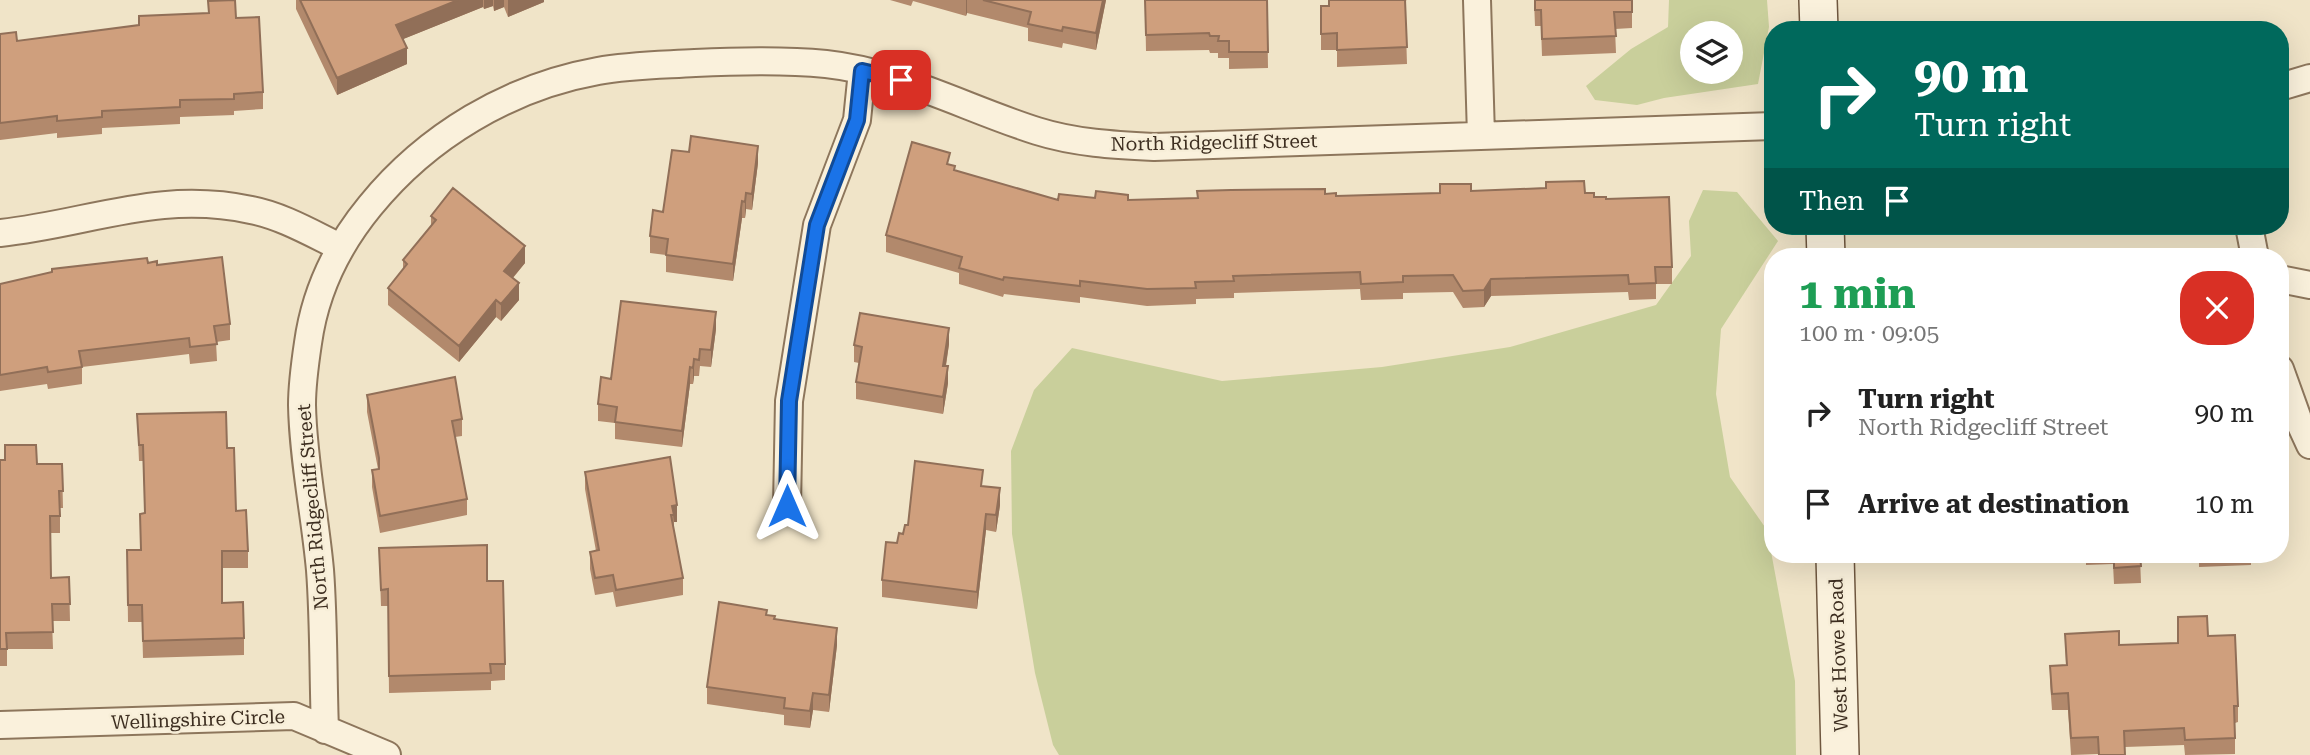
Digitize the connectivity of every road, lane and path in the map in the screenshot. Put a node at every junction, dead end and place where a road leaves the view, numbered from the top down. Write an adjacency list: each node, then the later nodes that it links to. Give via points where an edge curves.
1 (1477, 0): 8 (street)
2 (1818, 0): 3 (main road)
3 (1819, 21)
4 (862, 71): 8 (street, North Ridgecliff Street, via 932,91 1040,132 1115,145); 10 (street, North Ridgecliff Street, via 828,64 750,61 627,66 554,81 454,128 389,183); 15 (street, via 857,120 817,225 789,401)
5 (2310, 78): 6 (street)
6 (2289, 84)
7 (1764, 126): 8 (street, North Ridgecliff Street)
8 (1481, 136)
9 (0, 233): 10 (street, via 141,206 215,204 277,217)
10 (340, 247): 18 (street, North Ridgecliff Street, via 316,306 302,403 320,571)
11 (2289, 281): 12 (street)
12 (2310, 285)
13 (2289, 394): 14 (street)
14 (2310, 445)
15 (787, 506)
16 (1835, 563): 20 (main road, West Howe Road)
17 (0, 725): 18 (street, Wellingshire Circle, via 294,716)
18 (325, 730): 19 (street, Wellingshire Circle)
19 (387, 755)
20 (1840, 755)

